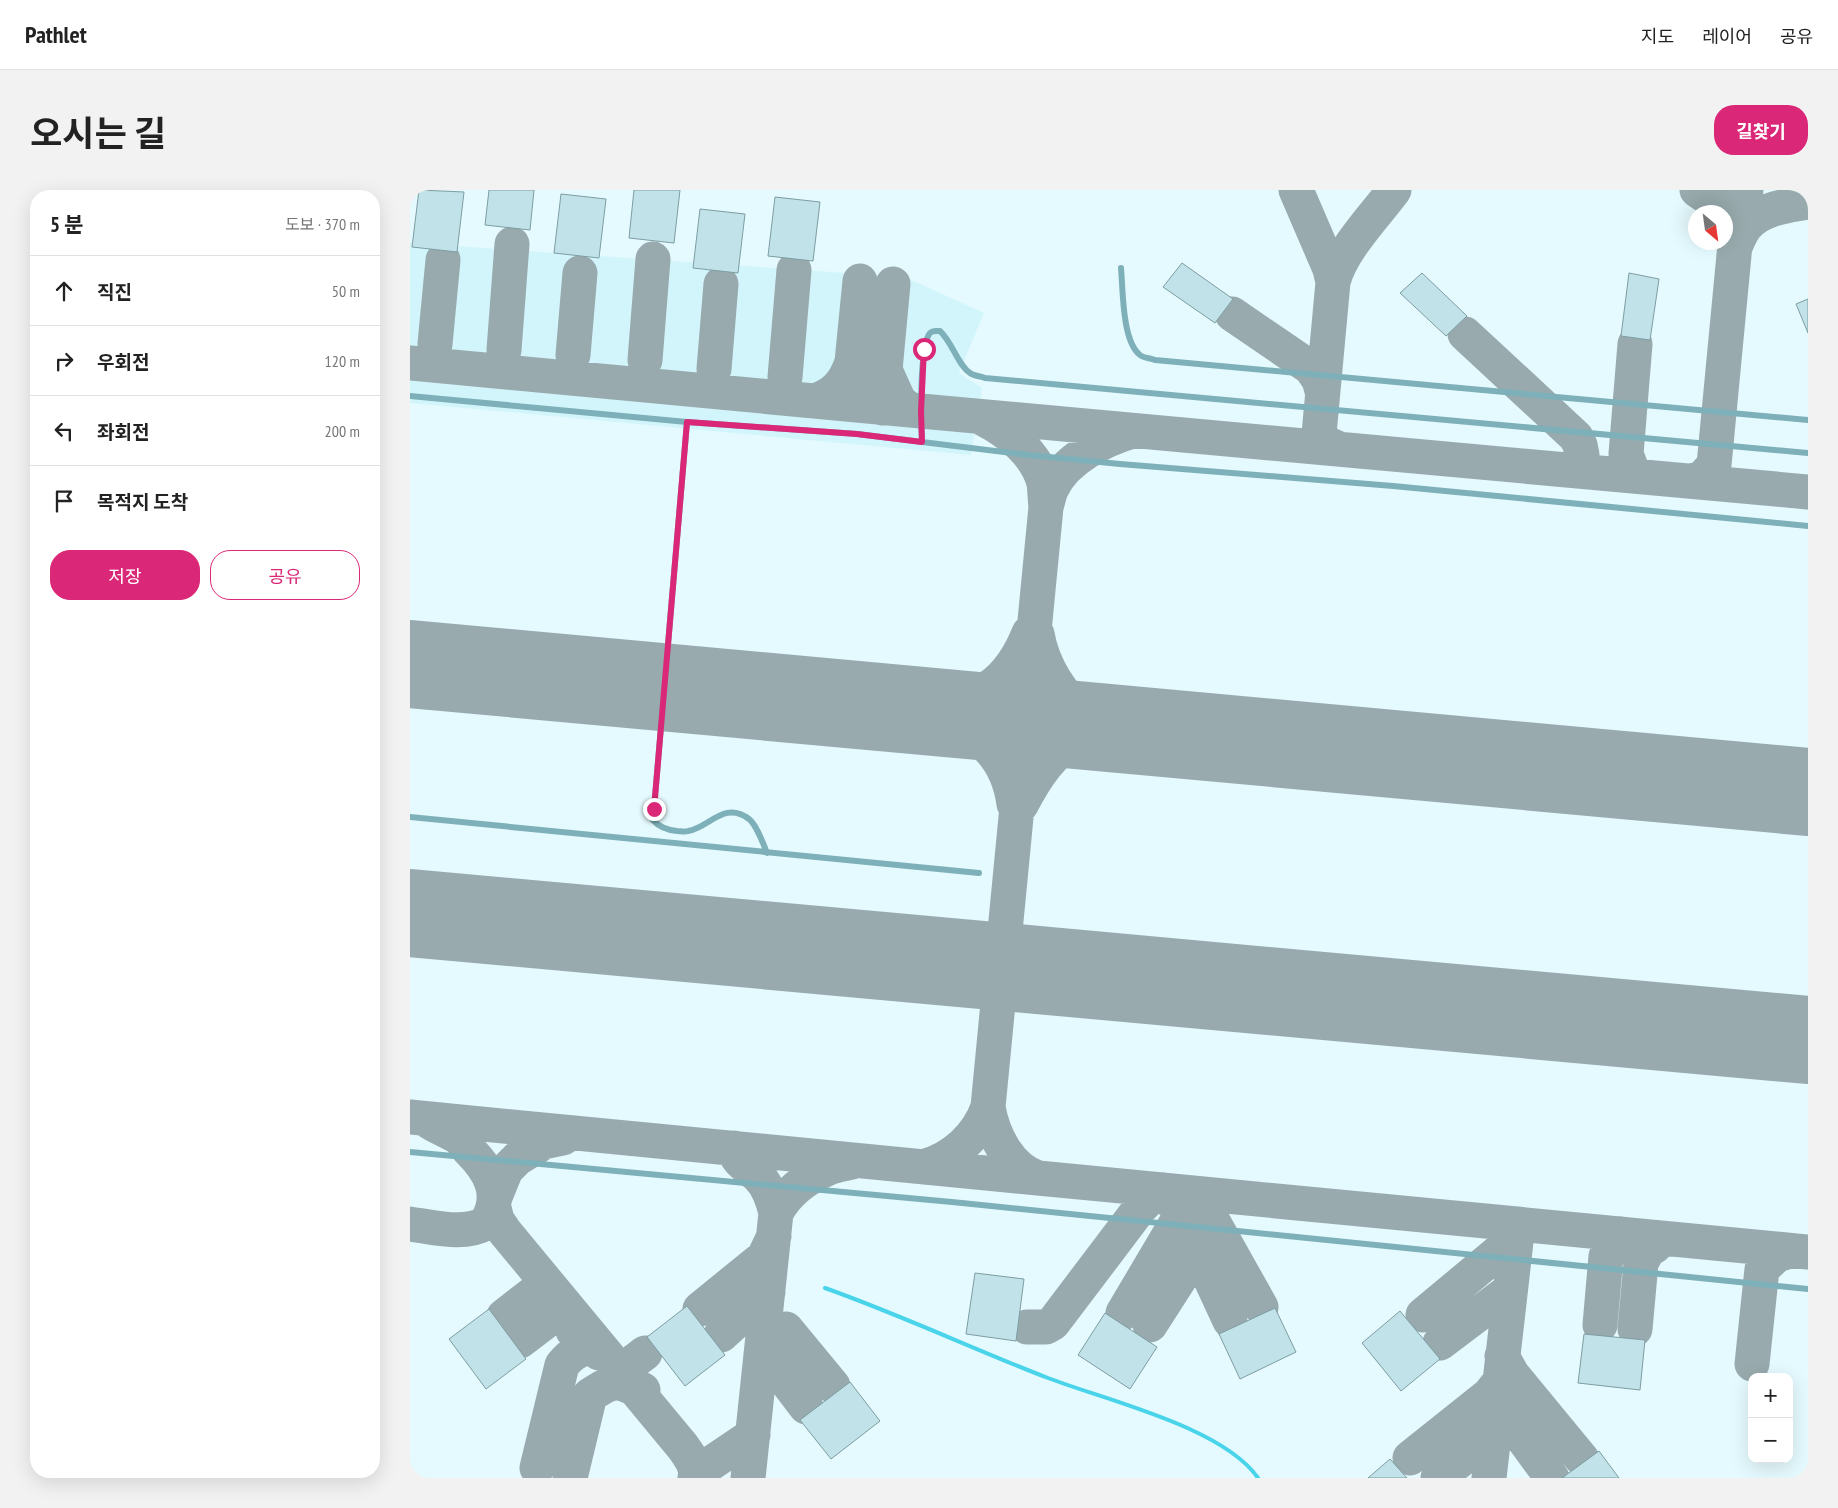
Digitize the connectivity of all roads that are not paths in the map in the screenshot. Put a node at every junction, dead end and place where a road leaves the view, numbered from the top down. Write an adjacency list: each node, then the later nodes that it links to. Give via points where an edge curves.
1 (1121, 268): 3 (lane, via 1128,332 1133,346 1141,356 1155,360)
2 (410, 396): 4 (lane)
3 (1808, 420)
4 (687, 422): 5 (lane); 9 (lane, via 653,820 670,830 688,831 714,817 738,814 750,819)
5 (922, 442): 6 (lane, via 924,349 929,334 934,330 947,337 965,369 985,378); 7 (lane, via 1120,464)
6 (1808, 453)
7 (1808, 526)
8 (410, 817): 9 (lane)
9 (767, 853): 10 (lane)
10 (980, 873)
11 (410, 1152): 12 (lane, via 952,1202)
12 (1808, 1289)

